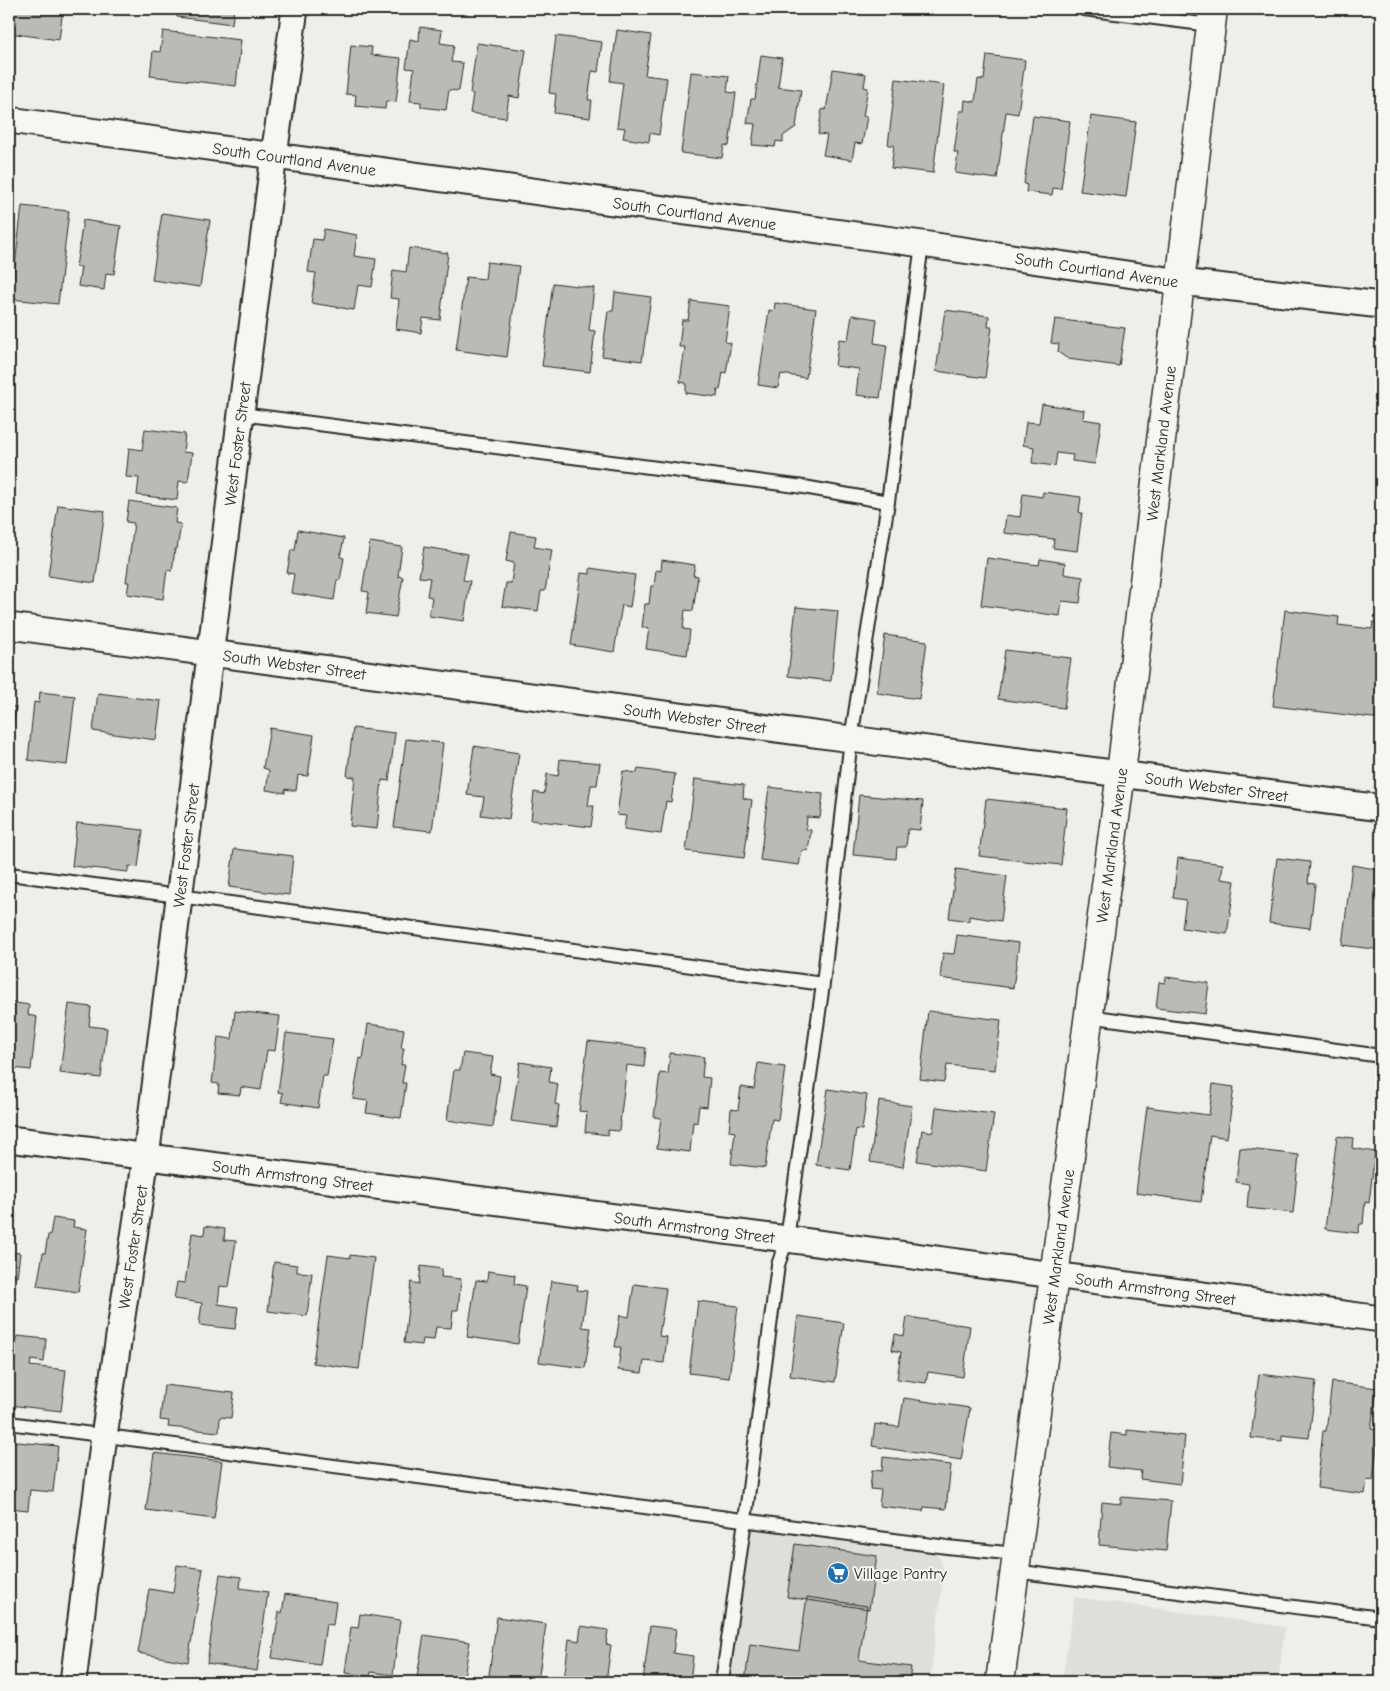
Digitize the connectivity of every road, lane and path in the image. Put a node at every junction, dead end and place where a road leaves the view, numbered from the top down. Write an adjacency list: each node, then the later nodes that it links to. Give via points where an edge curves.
1 (295, 9): 5 (street, West Foster Street)
2 (1084, 9): 3 (lane)
3 (1212, 17): 7 (main road, West Markland Avenue)
4 (9, 120): 5 (street, South Courtland Avenue)
5 (274, 155): 6 (street, South Courtland Avenue); 9 (street, West Foster Street)
6 (922, 244): 7 (street, South Courtland Avenue); 10 (lane)
7 (1181, 282): 8 (street, South Courtland Avenue); 14 (main road, West Markland Avenue)
8 (1381, 305)
9 (241, 414): 10 (lane, via 804,487); 12 (street, West Foster Street)
10 (888, 502): 13 (lane)
11 (9, 626): 12 (street, South Webster Street)
12 (211, 652): 13 (street, South Webster Street); 17 (street, West Foster Street)
13 (851, 739): 14 (street, South Webster Street); 18 (lane)
14 (1121, 773): 15 (street, South Webster Street); 19 (main road, West Markland Avenue)
15 (1381, 808)
16 (9, 874): 17 (lane)
17 (179, 896): 18 (lane); 22 (street, West Foster Street)
18 (823, 984): 23 (lane)
19 (1088, 1016): 20 (lane); 24 (main road, West Markland Avenue)
20 (1381, 1056)
21 (9, 1139): 22 (street, South Armstrong Street)
22 (146, 1157): 23 (street, South Armstrong Street); 27 (street, West Foster Street)
23 (788, 1239): 24 (street, South Armstrong Street); 28 (lane, via 778,1265)
24 (1054, 1275): 25 (street, South Armstrong Street); 29 (main road, West Markland Avenue)
25 (1381, 1319)
26 (9, 1424): 27 (lane)
27 (104, 1436): 28 (lane); 31 (street, West Foster Street)
28 (745, 1520): 29 (lane, via 946,1547); 32 (lane)
29 (1015, 1562): 30 (lane); 33 (main road, West Markland Avenue)
30 (1381, 1618)
31 (73, 1682)
32 (722, 1682)
33 (1000, 1682)

